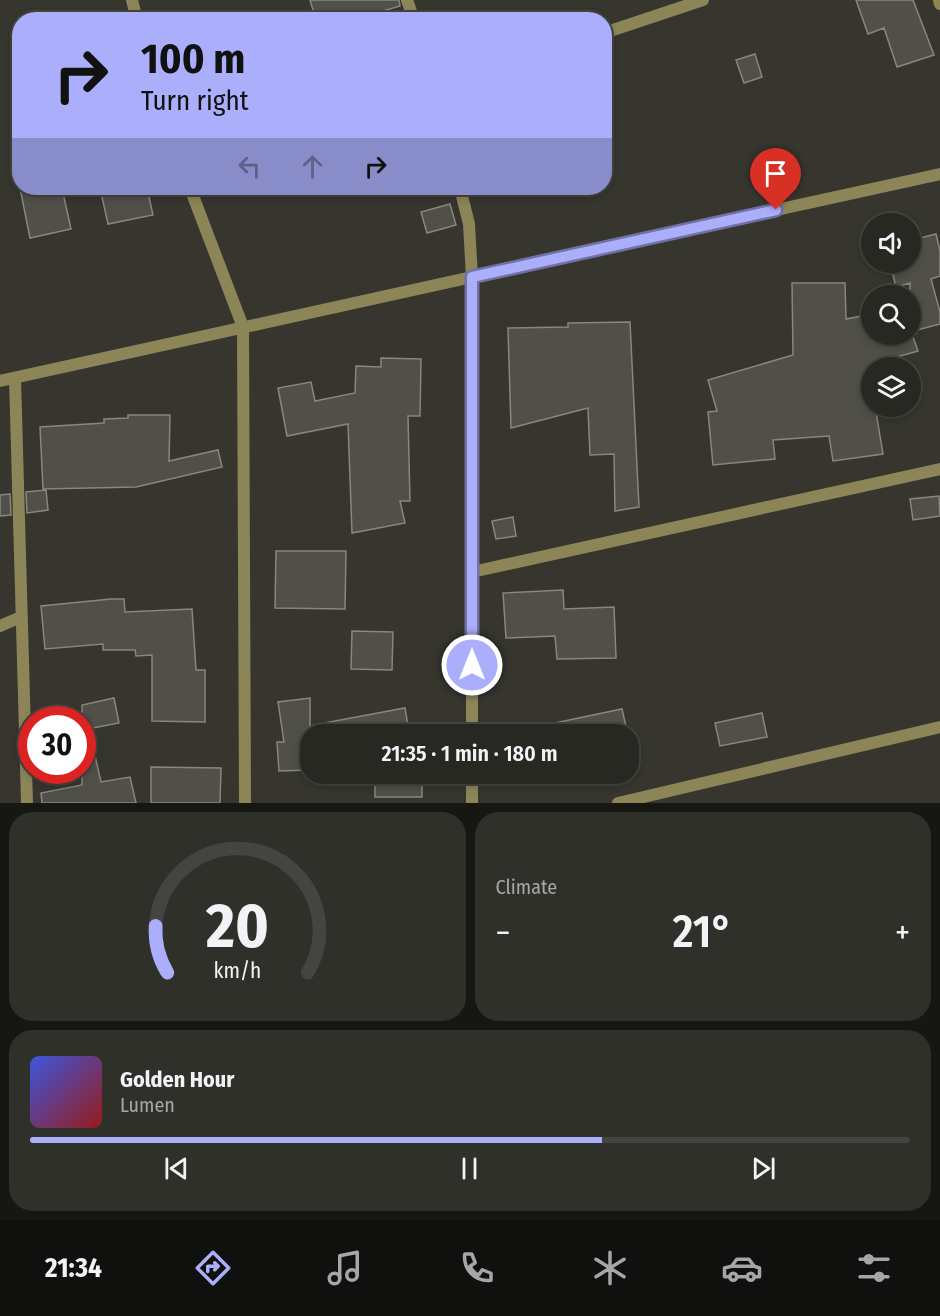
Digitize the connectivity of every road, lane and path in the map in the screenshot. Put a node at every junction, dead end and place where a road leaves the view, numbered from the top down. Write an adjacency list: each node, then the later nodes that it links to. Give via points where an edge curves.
1 (703, 0): 2 (street)
2 (612, 30)
3 (940, 174): 6 (street)
4 (193, 195): 7 (street)
5 (462, 195): 6 (street, via 469,224)
6 (472, 277): 7 (street); 11 (street)
7 (243, 327): 8 (street); 18 (street)
8 (15, 378): 9 (street); 12 (street)
9 (0, 381)
10 (940, 469): 11 (street)
11 (472, 572): 14 (street)
12 (21, 617): 13 (street); 17 (street)
13 (0, 626)
14 (472, 724)
15 (940, 727): 20 (street)
16 (472, 784): 19 (street)
17 (27, 803)
18 (245, 803)
19 (472, 803)
20 (618, 803)

